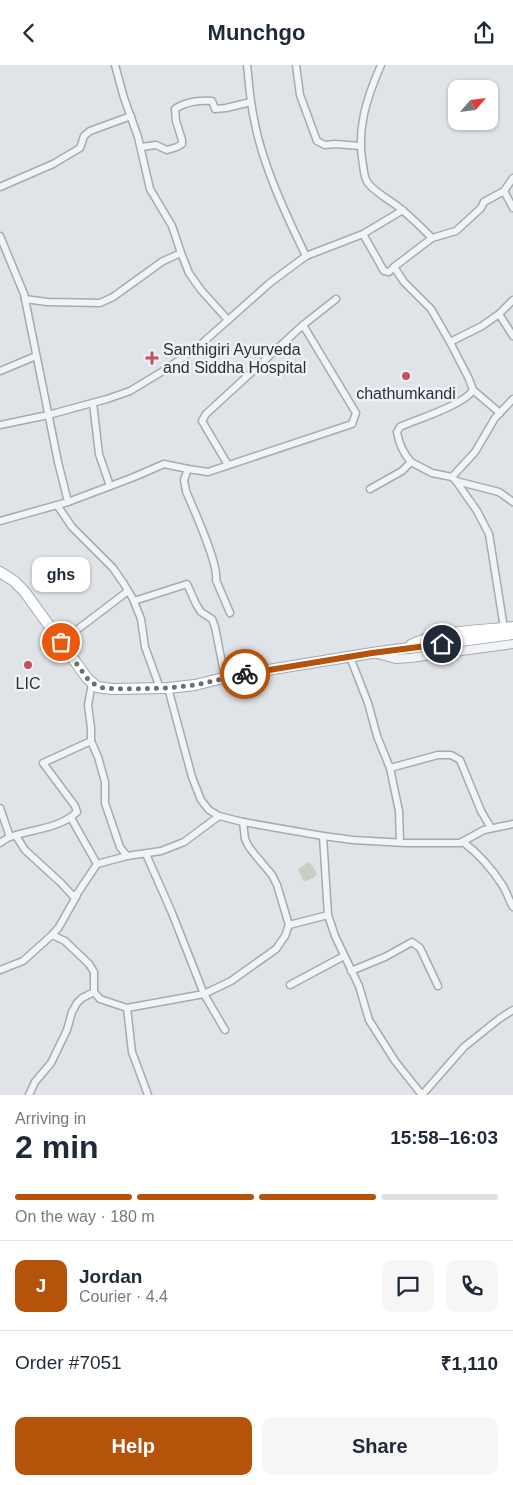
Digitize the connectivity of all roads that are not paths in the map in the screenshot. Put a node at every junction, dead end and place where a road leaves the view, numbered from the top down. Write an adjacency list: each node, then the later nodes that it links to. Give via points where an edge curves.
1 (115, 65): 6 (street)
2 (247, 65): 5 (street)
3 (296, 65): 7 (street, via 300,95 317,141 325,145)
4 (381, 65): 7 (street, via 363,114)
5 (252, 102): 8 (street, via 215,109 212,101 202,100 180,106 175,109 182,144 167,150 156,145); 18 (street, via 268,165)
6 (131, 116): 8 (street); 10 (street, via 90,131 84,136 80,148 53,164)
7 (360, 146): 13 (street, via 368,183)
8 (141, 147): 17 (street, via 150,189 172,226)
9 (513, 178): 11 (street)
10 (0, 187)
11 (504, 191): 12 (street); 16 (street, via 484,202 456,231)
12 (513, 207)
13 (403, 210): 14 (street); 16 (street)
14 (363, 235): 18 (street); 19 (street, via 384,271 389,272)
15 (0, 237): 20 (street)
16 (432, 238): 19 (street)
17 (181, 253): 20 (street, via 163,261 100,303); 24 (street, via 189,273)
18 (306, 256): 24 (street)
19 (394, 267): 27 (street, via 430,309)
20 (25, 299): 28 (street)
21 (336, 299): 25 (street)
22 (513, 300): 23 (street)
23 (499, 314): 26 (street); 27 (street)
24 (228, 320): 32 (street, via 168,368 130,391)
25 (303, 325): 37 (street, via 202,421); 37 (street, via 356,413 352,425)
26 (513, 337)
27 (450, 342): 30 (street)
28 (36, 356): 29 (street); 34 (street)
29 (0, 371)
30 (473, 390): 33 (street); 36 (street, via 461,401 400,427 396,432 398,440)
31 (513, 399): 33 (street)
32 (93, 403): 34 (street); 40 (street, via 100,454)
33 (500, 413): 39 (street)
34 (48, 415): 35 (street); 43 (street)
35 (0, 425)
36 (411, 462): 39 (street, via 432,473); 41 (street, via 402,471)
37 (228, 465): 38 (street, via 208,472)
38 (188, 469): 40 (street, via 164,464); 49 (street, via 184,480 186,491)
39 (454, 479): 42 (street, via 499,492); 50 (street, via 478,511 489,534)
40 (110, 486): 43 (street)
41 (370, 489)
42 (513, 501)
43 (68, 502): 44 (street)
44 (57, 505): 45 (street); 47 (street, via 72,527 113,568)
45 (0, 521)
46 (0, 572): 51 (main road, via 24,591)
47 (128, 591): 48 (street); 51 (street)
48 (134, 601): 55 (street, via 187,584 201,612 212,619); 57 (street, via 141,619 145,647)
49 (230, 613)
50 (510, 629): 53 (main road)
51 (61, 642): 56 (main road)
52 (513, 644): 53 (street, via 396,659)
53 (372, 653): 54 (main road)
54 (350, 657): 55 (main road); 59 (street)
55 (225, 678): 57 (main road)
56 (92, 683): 57 (main road, via 112,689); 58 (street, via 88,705)
57 (164, 688): 61 (street, via 201,800)
58 (91, 741): 62 (street, via 43,763 75,806 77,812); 72 (street, via 105,782 105,803 120,847)
59 (390, 768): 65 (street, via 438,755 451,755 460,760); 68 (street, via 399,811)
60 (0, 808): 67 (street)
61 (219, 816): 63 (street); 71 (street, via 184,842)
62 (71, 818): 67 (street); 73 (street)
63 (243, 821): 66 (street); 77 (street, via 249,847 278,885)
64 (513, 824): 65 (street)
65 (491, 828): 69 (street)
66 (323, 836): 68 (street); 76 (street)
67 (13, 837): 70 (street); 74 (street, via 73,896)
68 (400, 842): 69 (street)
69 (463, 842): 75 (street, via 475,851 503,886)
70 (0, 843)
71 (146, 855): 72 (street); 85 (street)
72 (127, 856): 73 (street)
73 (97, 864): 74 (street)
74 (77, 894): 78 (street)
75 (513, 907)
76 (328, 915): 77 (street); 79 (street)
77 (289, 925): 85 (street, via 276,949 231,981)
78 (52, 935): 80 (street, via 23,961); 84 (street, via 65,941 89,963 94,972)
79 (344, 956): 81 (street); 82 (street)
80 (0, 971)
81 (351, 971): 83 (street, via 412,942 420,948); 91 (street, via 369,1020 394,1061)
82 (290, 985)
83 (438, 986)
84 (94, 992): 86 (street, via 100,999); 89 (street, via 74,1007 51,1063)
85 (204, 994): 86 (street); 88 (street)
86 (128, 1008): 90 (street, via 132,1052)
87 (513, 1010): 91 (street, via 464,1047)
88 (224, 1031)
89 (29, 1095)
90 (148, 1095)
91 (422, 1095)

